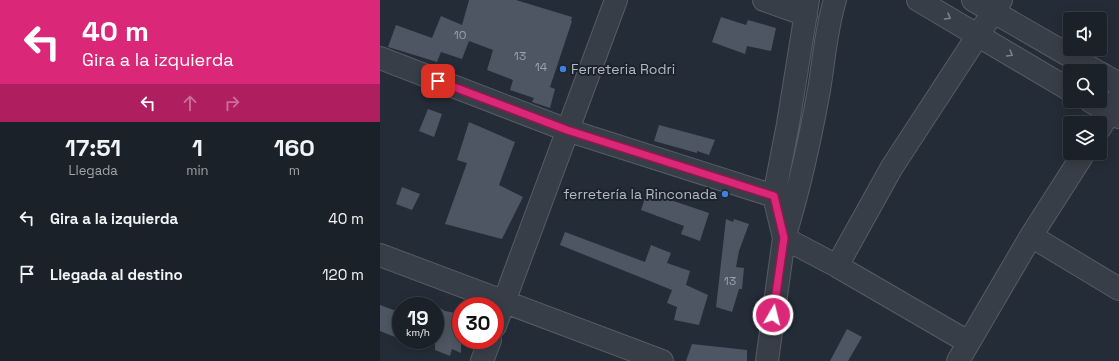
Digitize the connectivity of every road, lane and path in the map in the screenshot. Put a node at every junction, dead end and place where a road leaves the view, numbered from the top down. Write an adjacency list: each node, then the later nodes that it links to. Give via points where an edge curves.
1 (616, 0): 16 (street)
2 (764, 0): 7 (street)
3 (835, 0): 20 (street, via 829,19 800,186)
4 (918, 0): 8 (street, one-way to 8)
5 (973, 0): 6 (street)
6 (997, 6): 8 (street); 10 (street)
7 (807, 8): 18 (street)
8 (977, 34): 13 (street, one-way to 13); 22 (street, via 892,168)
9 (380, 58): 16 (street)
10 (1085, 64)
11 (1107, 77): 12 (street)
12 (1119, 84)
13 (1063, 86)
14 (1102, 108): 15 (street)
15 (1112, 114)
16 (567, 130): 18 (street); 25 (street)
17 (1080, 160): 19 (street)
18 (774, 196): 20 (street)
19 (1031, 236): 23 (street); 26 (street)
20 (784, 238): 22 (street); 30 (street)
21 (380, 255): 24 (street)
22 (838, 266): 26 (street)
23 (1119, 290)
24 (496, 297)
25 (504, 300): 29 (street)
26 (968, 342): 31 (street)
27 (487, 349): 28 (street)
28 (482, 361)
29 (662, 361)
30 (766, 361)
31 (958, 361)

